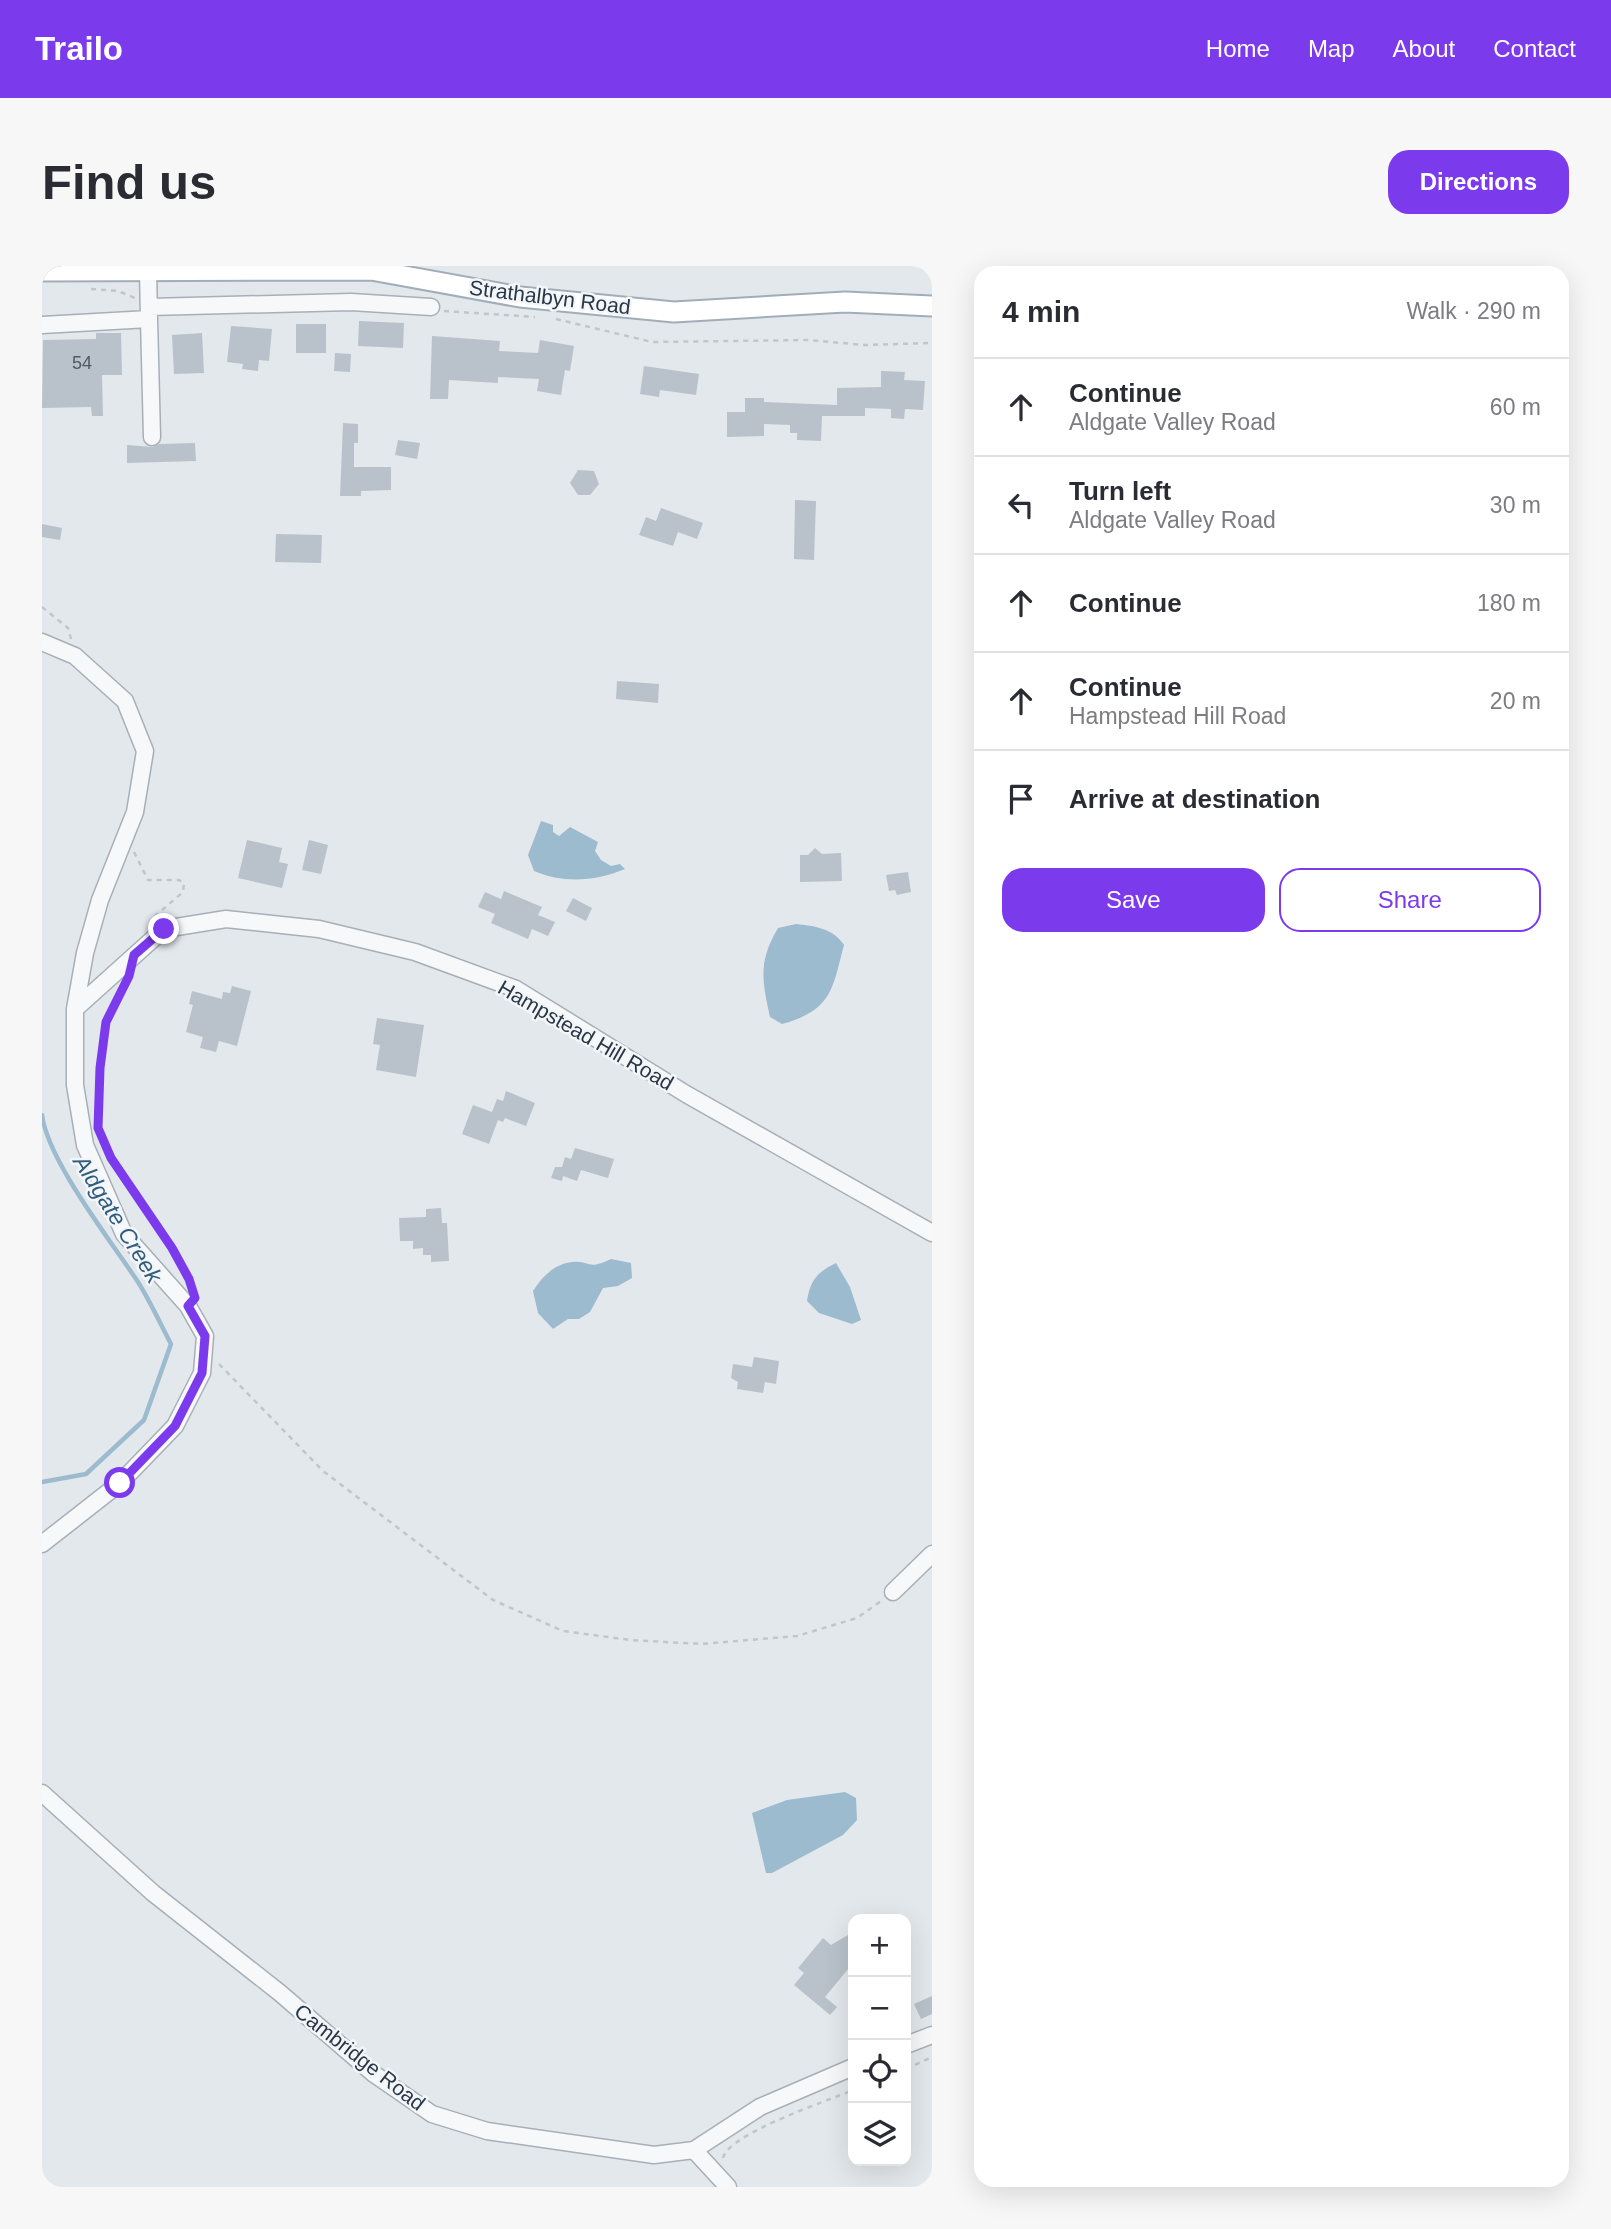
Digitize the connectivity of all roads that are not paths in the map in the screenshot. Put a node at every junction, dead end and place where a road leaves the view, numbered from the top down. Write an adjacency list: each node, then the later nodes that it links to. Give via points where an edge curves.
1 (199, 267): 2 (main road, Strathalbyn Road); 4 (main road, Strathalbyn Road, via 371,270 520,297 674,312 845,302)
2 (148, 270): 3 (main road, Strathalbyn Road); 6 (street)
3 (42, 271)
4 (932, 306)
5 (431, 307): 6 (street, via 351,302)
6 (146, 309): 7 (street); 8 (street)
7 (42, 325)
8 (152, 437)
9 (42, 642): 10 (street, via 75,656 125,701 145,751 135,812 97,913)
10 (75, 1009): 11 (street, Hampstead Hill Road, via 164,929 226,919 319,929 415,952 516,989 687,1094); 12 (street, via 75,1085 85,1145 124,1234 188,1306 205,1336 202,1373 175,1426 120,1483)
11 (932, 1233)
12 (42, 1544)
13 (932, 1554): 14 (street)
14 (893, 1592)
15 (42, 1793): 19 (street, Cambridge Road, via 153,1894 374,2074 432,2115 487,2131 654,2155)
16 (932, 2035): 17 (street)
17 (911, 2043)
18 (848, 2069): 19 (street, Cambridge Road, via 760,2108)
19 (694, 2150): 20 (street)
20 (723, 2182)

